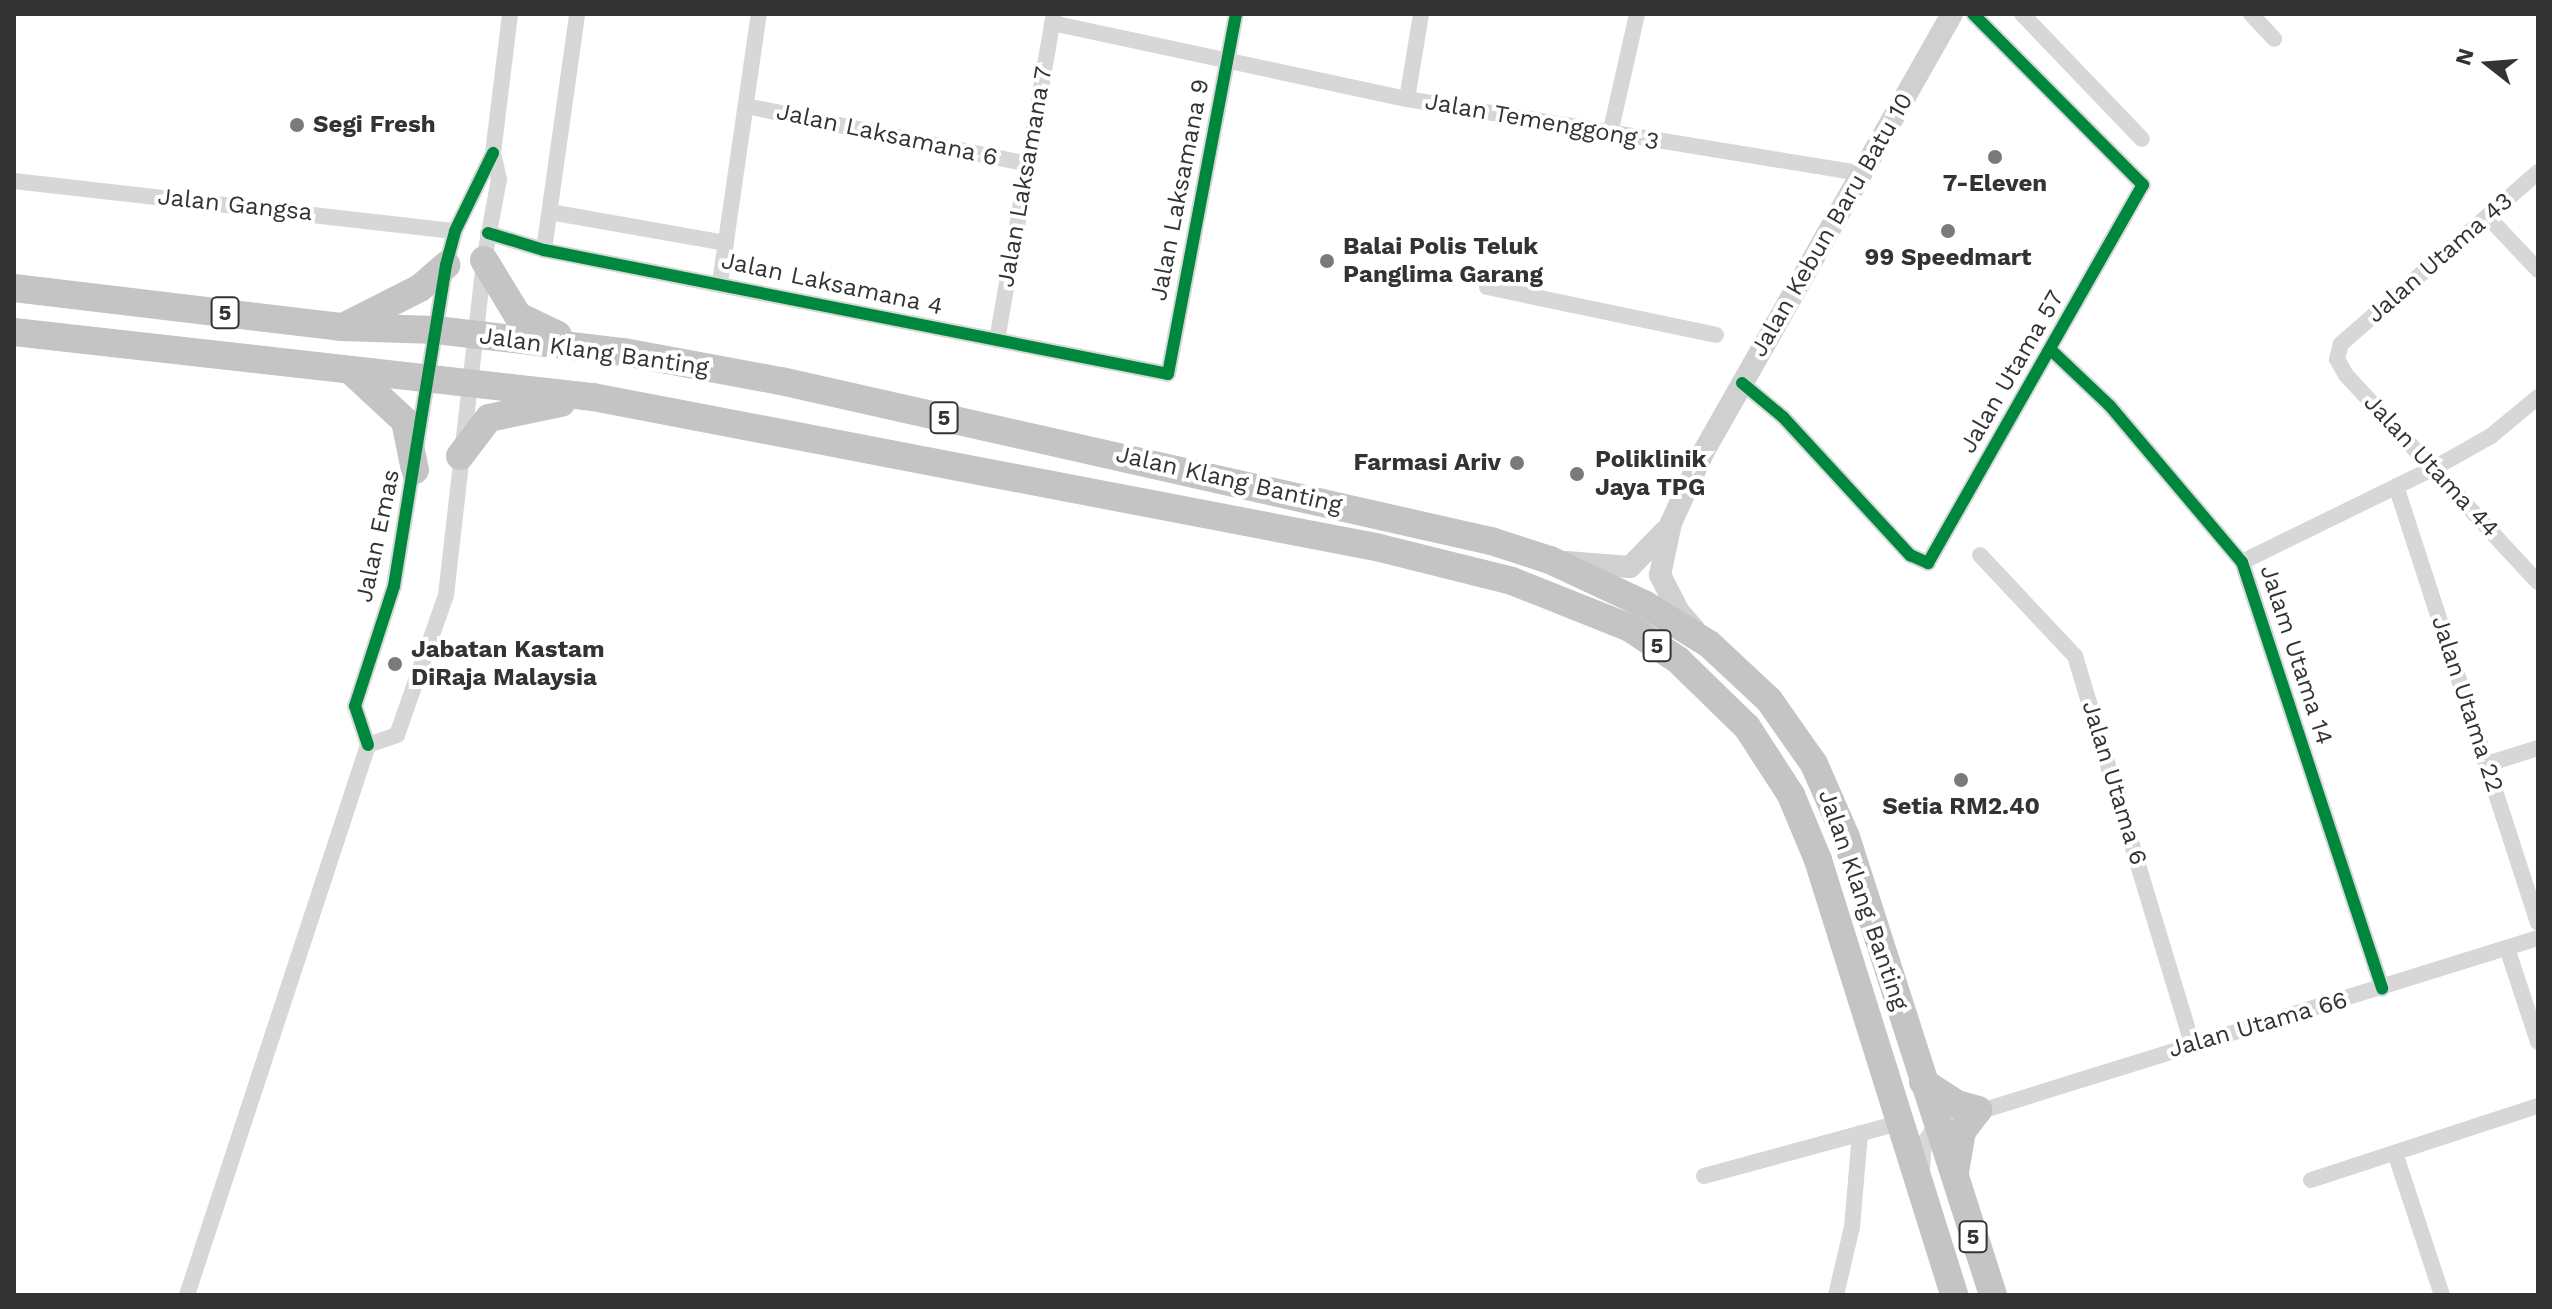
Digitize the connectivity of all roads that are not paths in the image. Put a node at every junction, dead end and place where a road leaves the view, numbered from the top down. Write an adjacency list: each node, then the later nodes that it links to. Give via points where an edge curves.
1 (510, 14): 18 (street)
2 (577, 14): 23 (street)
3 (759, 14): 15 (street)
4 (1236, 14): 13 (street, Jalan Laksamana 9)
5 (1421, 14): 14 (street)
6 (1637, 14): 16 (street)
7 (1952, 14): 21 (street, Jalan Kebun Baru Batu 10)
8 (1973, 14): 41 (street, Jalan Utama 57, via 2074,109 2143,185)
9 (2022, 14): 17 (street)
10 (2251, 14): 12 (street)
11 (1053, 19): 13 (street, Jalan Temenggong 3); 19 (street, Jalan Laksamana 7)
12 (2274, 39)
13 (1227, 60): 14 (street, Jalan Temenggong 3); 44 (street, Jalan Laksamana 9)
14 (1407, 99): 16 (street, Jalan Temenggong 3)
15 (746, 106): 19 (street, Jalan Laksamana 6); 26 (street)
16 (1610, 134): 21 (street, Jalan Temenggong 3)
17 (2142, 139)
18 (493, 153): 25 (street, Jalan Emas); 27 (street, via 499,179)
19 (1028, 164): 39 (street, Jalan Laksamana 7)
20 (2538, 172): 24 (street, Jalan Utama 43)
21 (1860, 173): 47 (street, Jalan Kebun Baru Batu 10)
22 (14, 181): 25 (street, Jalan Gangsa)
23 (550, 212): 26 (street, Jalan Laksamana 4); 28 (street)
24 (2488, 217): 30 (street); 40 (street, Jalan Utama 43)
25 (455, 231): 29 (street, Jalan Emas)
26 (726, 243): 31 (street)
27 (486, 246): 28 (street, Jalan Laksamana 4); 37 (street); 42 (highway, via 503,298 531,325)
28 (544, 250): 31 (street, Jalan Laksamana 4)
29 (446, 265): 34 (highway, via 420,288); 35 (street, Jalan Emas)
30 (2538, 270)
31 (720, 283): 39 (street, Jalan Laksamana 4)
32 (1487, 287): 38 (street)
33 (14, 288): 34 (highway, Jalan Klang Banting / 5)
34 (341, 327): 35 (highway, Jalan Klang Banting / 5)
35 (436, 330): 37 (highway, Jalan Klang Banting / 5); 45 (street, Jalan Emas)
36 (14, 332): 43 (highway, Jalan Klang Banting / 5)
37 (475, 334): 42 (highway, Jalan Klang Banting / 5); 46 (street)
38 (1716, 335)
39 (997, 340): 44 (street, Jalan Laksamana 4)
40 (2341, 344): 51 (street, Jalan Utama 44, via 2337,359 2346,375)
41 (2051, 350): 47 (street, Jalan Utama 57, via 1928,563 1910,555 1783,417); 57 (street, Jalam Utama 14, via 2110,406)
42 (624, 352): 56 (highway, Jalan Klang Banting / 5, via 1088,448 1435,527)
43 (350, 370): 45 (highway, Jalan Klang Banting / 5); 52 (highway, via 405,421)
44 (1168, 374)
45 (429, 379): 46 (highway, Jalan Klang Banting / 5); 52 (street, Jalan Emas)
46 (469, 383): 48 (highway, Jalan Klang Banting / 5); 50 (street)
47 (1742, 383): 54 (street, Jalan Kebun Baru Batu 10)
48 (593, 397): 50 (highway, via 489,418); 72 (highway, Jalan Klang Banting / 5, via 1376,547 1526,585 1630,628 1678,660 1747,727 1791,795 1818,860)
49 (2538, 397): 51 (street, via 2491,436)
50 (460, 456): 60 (street, via 446,595 397,735)
51 (2436, 467): 53 (street); 58 (street, Jalan Utama 44)
52 (415, 470): 60 (street, Jalan Emas, via 394,586 355,706)
53 (2396, 486): 57 (street); 62 (street, Jalan Utama 22)
54 (1671, 523): 56 (street, via 1630,567); 59 (street, via 1660,575 1679,612)
55 (1980, 555): 68 (street, Jalan Utama 6, via 2075,656)
56 (1550, 560): 59 (highway, Jalan Klang Banting / 5, via 1644,604)
57 (2242, 562): 66 (street, Jalam Utama 14)
58 (2538, 582)
59 (1709, 644): 69 (highway, Jalan Klang Banting / 5, via 1769,700 1814,764 1846,837)
60 (368, 745): 80 (street)
61 (2538, 748): 62 (street)
62 (2487, 764): 63 (street, Jalan Utama 22)
63 (2538, 922)
64 (2538, 938): 65 (street, Jalan Utama 66)
65 (2507, 948): 66 (street, Jalan Utama 66); 67 (street)
66 (2382, 989): 68 (street, Jalan Utama 66)
67 (2538, 1042)
68 (2192, 1044): 71 (street, Jalan Utama 66)
69 (1923, 1082): 71 (highway, via 1957,1104); 73 (highway, Jalan Klang Banting / 5)
70 (2538, 1106): 75 (street)
71 (1978, 1110): 73 (street, Jalan Utama 66); 77 (highway, via 1962,1131)
72 (1899, 1123): 74 (street); 79 (highway, Jalan Klang Banting / 5)
73 (1936, 1125): 77 (highway, Jalan Klang Banting / 5); 79 (street, via 1924,1143)
74 (1860, 1133): 76 (street); 81 (street, via 1852,1227)
75 (2395, 1153): 78 (street); 84 (street)
76 (1704, 1176)
77 (1954, 1178): 83 (highway, Jalan Klang Banting / 5)
78 (2311, 1180)
79 (1922, 1196): 82 (highway, Jalan Klang Banting / 5)
80 (187, 1295)
81 (1836, 1295)
82 (1954, 1295)
83 (1993, 1295)
84 (2442, 1295)

